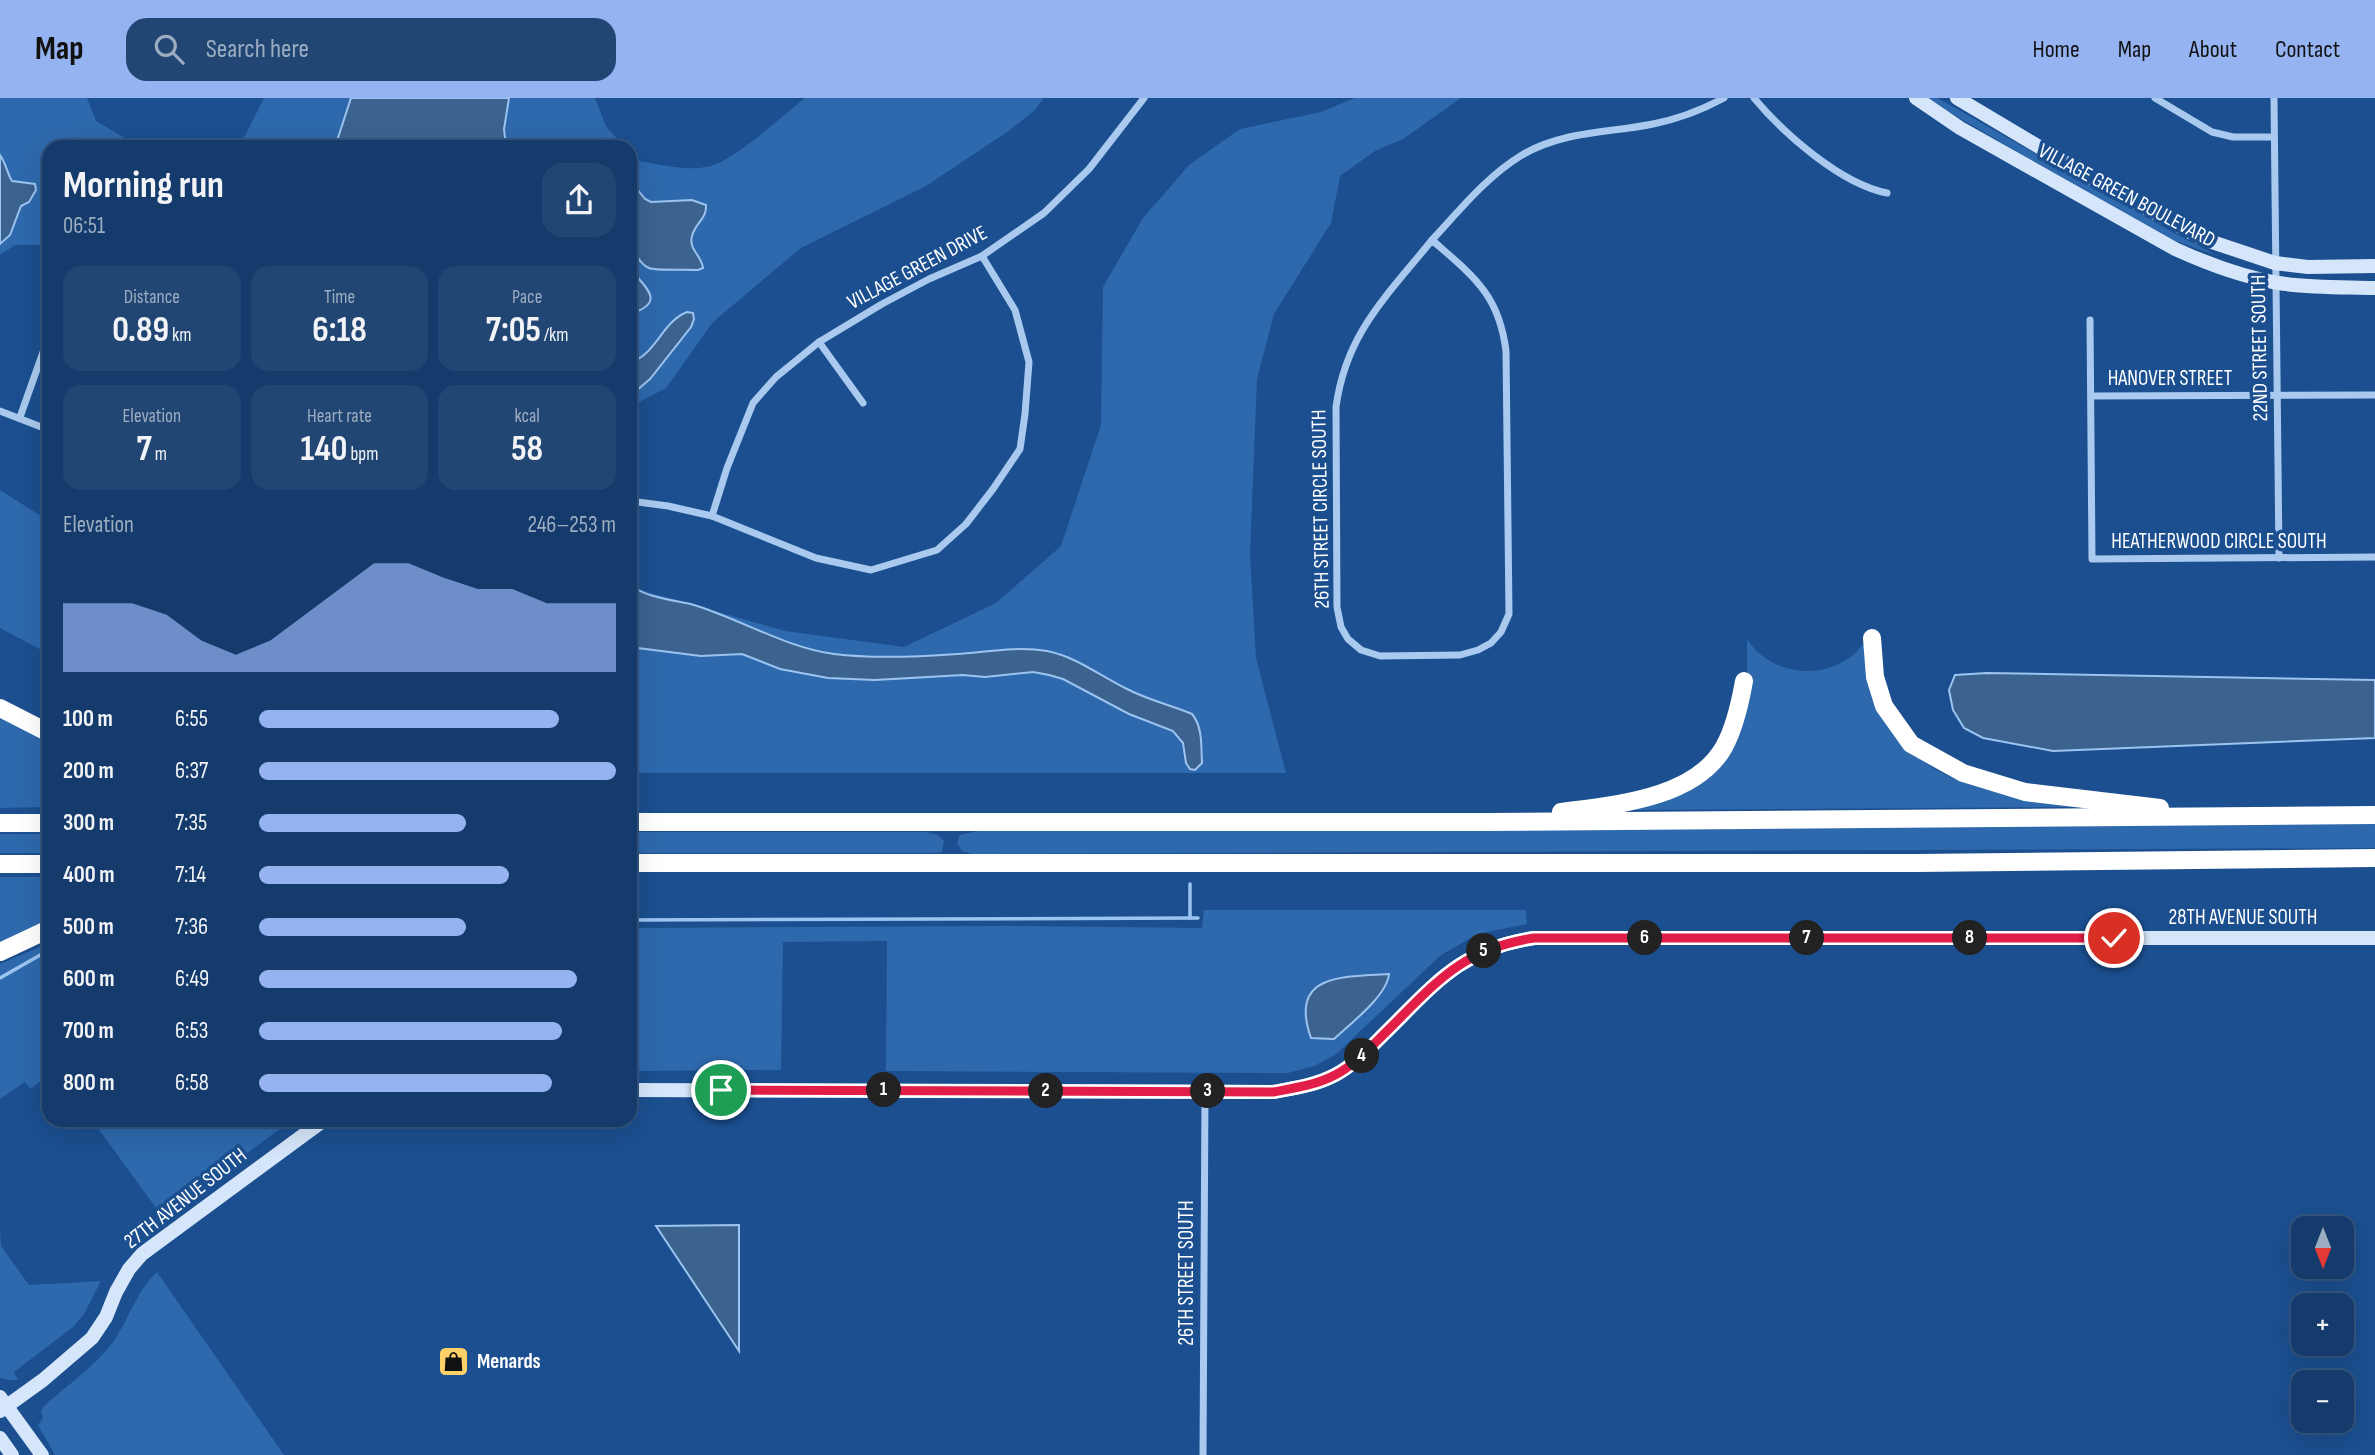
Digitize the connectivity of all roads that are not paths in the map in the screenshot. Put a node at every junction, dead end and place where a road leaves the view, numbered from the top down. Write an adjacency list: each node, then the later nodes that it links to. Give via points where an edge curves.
1 (1144, 98): 11 (street, VILLAGE GREEN DRIVE, via 1089,169 1045,213)
2 (1724, 98): 10 (street, 26TH STREET CIRCLE SOUTH, via 1683,117 1578,135 1524,154 1495,173)
3 (1754, 98): 9 (street, via 1833,168 1864,187)
4 (1916, 98): 14 (street, VILLAGE GREEN BOULEVARD, via 1960,128 2175,249 2232,272)
5 (1957, 98): 12 (street, via 2203,239)
6 (2155, 98): 8 (street, via 2211,132)
7 (2274, 98): 8 (street, 22ND STREET SOUTH)
8 (2274, 138): 12 (street, 22ND STREET SOUTH)
9 (1887, 193)
10 (1433, 240): 10 (street, 26TH STREET CIRCLE SOUTH, via 1480,282 1504,332 1509,614 1491,643 1460,656 1380,656 1361,650 1348,639 1337,607 1335,408 1338,387 1360,331)
11 (982, 256): 17 (street, VILLAGE GREEN DRIVE, via 929,279); 27 (street, via 1015,310 1029,362 1026,414 1020,449 966,524 937,550 871,570 816,558)
12 (2276, 263): 13 (street); 14 (street, 22ND STREET SOUTH)
13 (2375, 267)
14 (2276, 282): 15 (street, VILLAGE GREEN BOULEVARD); 19 (street, 22ND STREET SOUTH)
15 (2375, 288)
16 (2090, 320): 21 (street, HEATHERWOOD CIRCLE SOUTH)
17 (819, 342): 22 (street); 27 (street, VILLAGE GREEN DRIVE, via 753,403)
18 (42, 355): 24 (street)
19 (2277, 395): 20 (street, HANOVER STREET); 21 (street, HANOVER STREET); 29 (street, 22ND STREET SOUTH)
20 (2375, 395)
21 (2091, 396): 29 (street, HEATHERWOOD CIRCLE SOUTH, via 2092,559)
22 (863, 403)
23 (0, 411): 24 (street)
24 (20, 417): 25 (street)
25 (42, 427)
26 (637, 502): 27 (street)
27 (712, 516)
28 (2375, 557): 29 (street, HEATHERWOOD CIRCLE SOUTH)
29 (2279, 558)
30 (1872, 638): 35 (highway, via 1875,677 1884,706 1911,744 1963,773 2025,792)
31 (1744, 681): 37 (highway, via 1739,712 1723,749 1696,778 1642,800)
32 (0, 708): 33 (highway)
33 (42, 729)
34 (2375, 815): 35 (highway)
35 (2236, 818): 37 (highway)
36 (637, 822): 37 (highway)
37 (1486, 822)
38 (0, 823): 39 (highway)
39 (42, 823)
40 (2375, 858): 41 (highway, via 1917,863)
41 (637, 863)
42 (0, 864): 43 (highway)
43 (42, 864)
44 (42, 932): 46 (highway)
45 (2375, 938): 48 (street, 28TH AVENUE SOUTH, via 1534,938 1490,949 1449,971 1357,1060 1335,1075 1273,1092)
46 (0, 952)
47 (637, 1090): 48 (street)
48 (1205, 1091): 54 (street, 26TH STREET SOUTH)
49 (314, 1127): 50 (street, 27TH AVENUE SOUTH, via 142,1254 92,1338 43,1380)
50 (2, 1405): 53 (street)
51 (0, 1438): 52 (street)
52 (12, 1455)
53 (42, 1455)
54 (1203, 1455)

